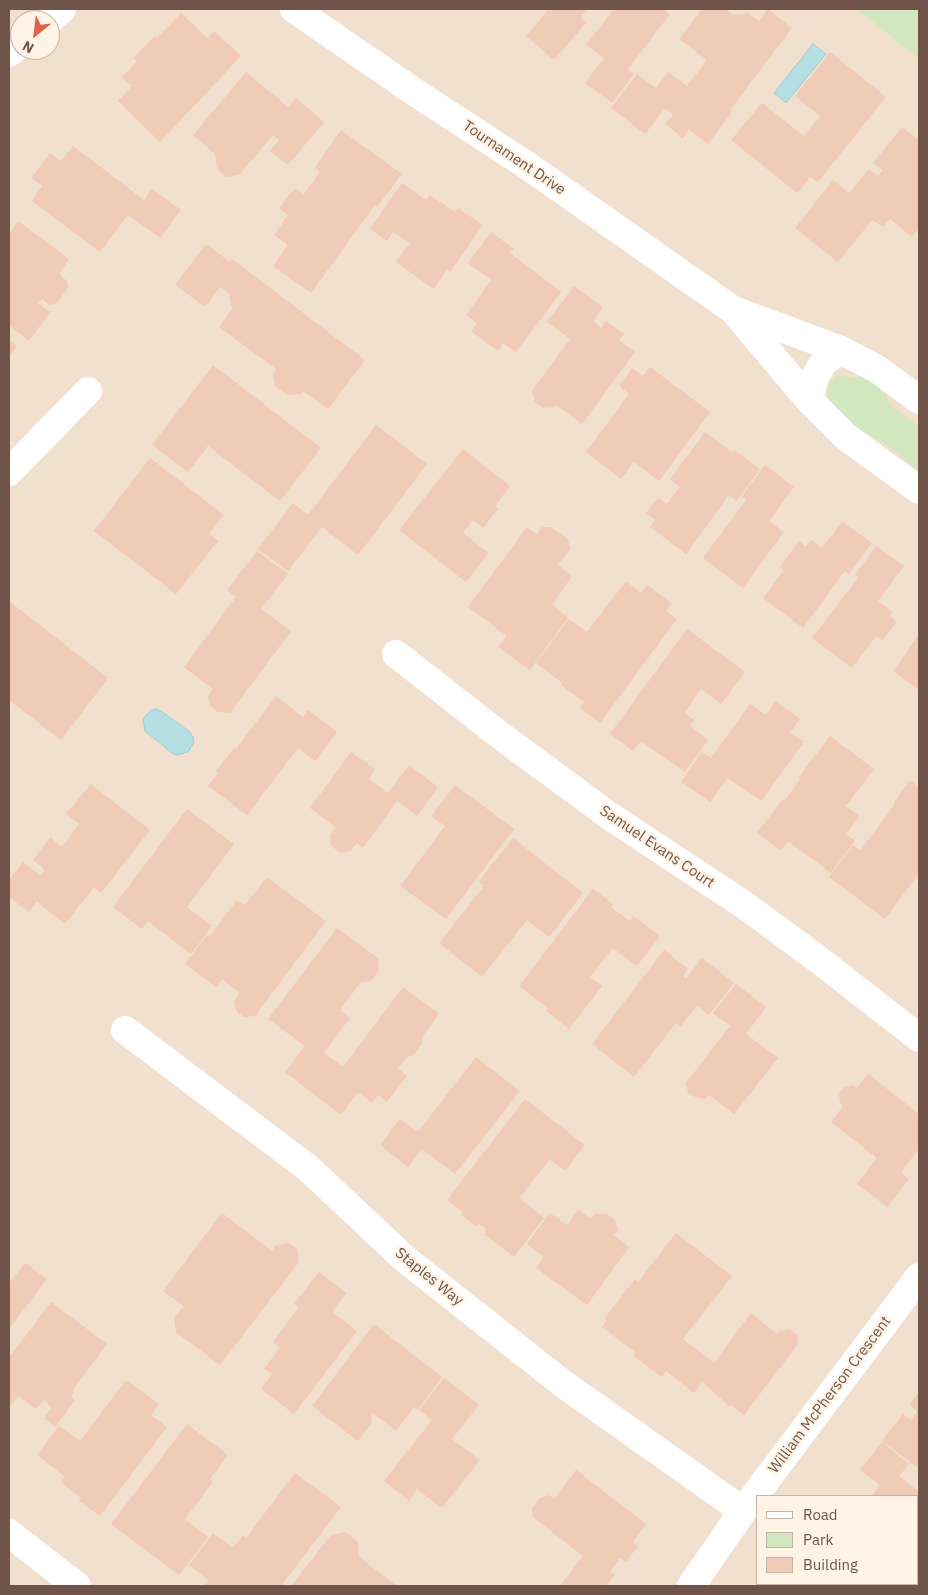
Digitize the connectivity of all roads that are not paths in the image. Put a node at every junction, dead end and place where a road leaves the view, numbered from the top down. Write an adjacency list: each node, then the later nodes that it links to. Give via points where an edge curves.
1 (294, 9): 2 (street, Tournament Drive, via 528,166)
2 (733, 310): 3 (street, Tournament Drive); 5 (street, Tournament Drive)
3 (841, 350): 5 (street, via 823,363 814,379); 6 (street, Tournament Drive, via 877,369)
4 (88, 391): 7 (street)
5 (809, 400): 8 (street, Tournament Drive, via 845,436)
6 (919, 400)
7 (9, 472)
8 (919, 490)
9 (396, 654): 11 (street, Samuel Evans Court, via 611,817 804,948)
10 (125, 1030): 13 (street, Staples Way, via 308,1168 405,1258 562,1383)
11 (919, 1038)
12 (919, 1278): 13 (street, William McPherson Crescent)
13 (743, 1511): 16 (street, William McPherson Crescent)
14 (9, 1533): 15 (street)
15 (77, 1586)
16 (691, 1586)

